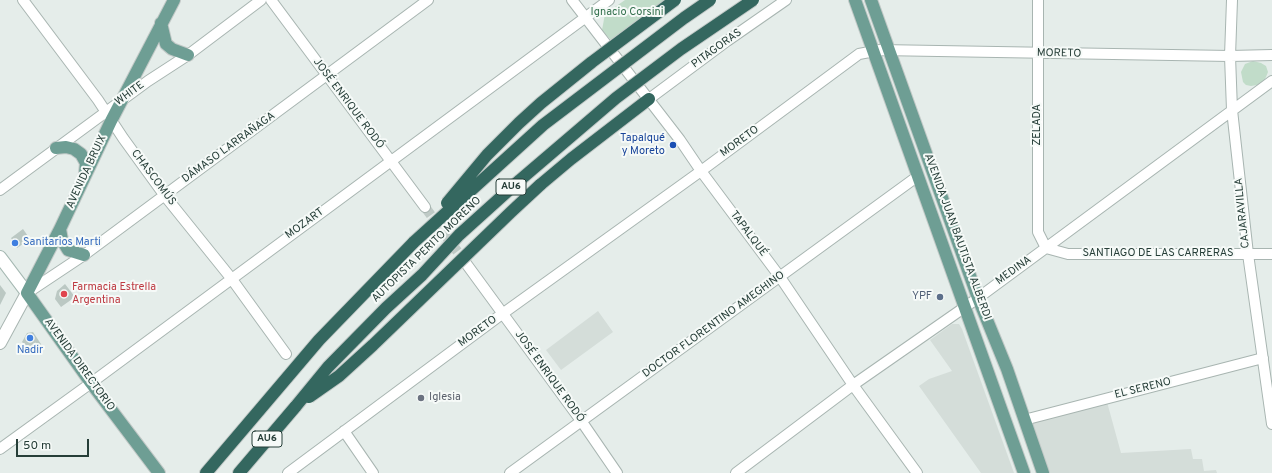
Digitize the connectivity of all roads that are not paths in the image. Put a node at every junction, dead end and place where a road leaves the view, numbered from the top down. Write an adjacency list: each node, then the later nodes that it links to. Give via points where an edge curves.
1 (23, 0): 29 (street, CHASCOMÚS)
2 (174, 0): 17 (main road, AVENIDA BRUIX)
3 (261, 0): 21 (street, WHITE)
4 (271, 0): 24 (street, JOSÉ ENRIQUE RODÓ)
5 (428, 0): 24 (street, DÁMASO LARRAÑAGA)
6 (572, 0): 16 (street, TAPALQUÉ)
7 (609, 0): 16 (street, MOZART)
8 (675, 0): 39 (highway, bridge, via 592,62 518,123 487,155)
9 (710, 0): 39 (highway, AUTOPISTA PERITO MORENO / AU6, bridge, via 543,125)
10 (753, 0): 57 (highway, AUTOPISTA PERITO MORENO / AU6, bridge, via 616,98 520,180 459,235 328,367)
11 (786, 0): 27 (street, PITAGORAS)
12 (855, 0): 19 (main road, AVENIDA JUAN BAUTISTA ALBERDI)
13 (871, 0): 18 (main road, AVENIDA JUAN BAUTISTA ALBERDI)
14 (1038, 0): 20 (street, ZELADA)
15 (1232, 0): 23 (street, CAJARAVILLA)
16 (586, 18): 27 (street, TAPALQUÉ); 31 (street, MOZART)
17 (161, 23): 21 (main road, via 166,44); 26 (main road, AVENIDA BRUIX)
18 (890, 51): 19 (street, MORETO); 20 (street, MORETO); 49 (main road, AVENIDA JUAN BAUTISTA ALBERDI)
19 (874, 52): 32 (street, MORETO, via 859,54); 33 (main road, AVENIDA JUAN BAUTISTA ALBERDI)
20 (1038, 53): 23 (street, MORETO); 40 (street, ZELADA, via 1038,232)
21 (188, 55): 26 (street, WHITE)
22 (1272, 55): 23 (street, MORETO)
23 (1230, 56): 28 (street, CAJARAVILLA)
24 (327, 76): 31 (street, JOSÉ ENRIQUE RODÓ); 36 (street, DÁMASO LARRAÑAGA)
25 (1272, 80): 28 (street, MEDINA)
26 (122, 100): 29 (main road, AVENIDA BRUIX)
27 (649, 100): 32 (street, TAPALQUÉ); 57 (highway, bridge, via 540,185 339,376)
28 (1232, 110): 40 (street, MEDINA); 41 (street, CAJARAVILLA)
29 (108, 116): 30 (street, WHITE); 34 (main road, AVENIDA BRUIX); 36 (street, CHASCOMÚS)
30 (56, 148): 34 (main road, via 66,147 81,154 86,163); 35 (street, WHITE)
31 (391, 161): 37 (street, JOSÉ ENRIQUE RODÓ); 47 (street, MOZART)
32 (701, 171): 46 (street, TAPALQUÉ); 51 (street, MORETO)
33 (918, 176): 46 (street, DOCTOR FLORENTINO AMEGHINO); 50 (main road, AVENIDA JUAN BAUTISTA ALBERDI)
34 (82, 180): 38 (main road, AVENIDA BRUIX)
35 (0, 190)
36 (165, 196): 43 (street, DÁMASO LARRAÑAGA); 47 (street, CHASCOMÚS)
37 (425, 207)
38 (60, 229): 43 (main road, via 62,240 68,250); 48 (main road, AVENIDA BRUIX)
39 (414, 242): 64 (highway, AUTOPISTA PERITO MORENO / AU6, via 319,340)
40 (1046, 248): 41 (street, SANTIAGO DE LAS CARRERAS, via 1068,254); 49 (street, MEDINA)
41 (1248, 254): 42 (street, SANTIAGO DE LAS CARRERAS); 54 (street, CAJARAVILLA)
42 (1272, 254)
43 (84, 255): 48 (street, DÁMASO LARRAÑAGA)
44 (0, 257): 48 (street, AVENIDA DIRECTORIO)
45 (466, 262): 51 (street, JOSÉ ENRIQUE RODÓ)
46 (780, 277): 56 (street, TAPALQUÉ); 59 (street, DOCTOR FLORENTINO AMEGHINO)
47 (231, 278): 53 (street, CHASCOMÚS); 55 (street, MOZART)
48 (27, 293): 52 (street, AVENIDA BRUIX); 55 (main road, AVENIDA DIRECTORIO)
49 (978, 298): 50 (street, MEDINA); 58 (main road, AVENIDA JUAN BAUTISTA ALBERDI)
50 (964, 308): 56 (street, MEDINA); 72 (main road, AVENIDA JUAN BAUTISTA ALBERDI)
51 (503, 314): 59 (street, JOSÉ ENRIQUE RODÓ); 61 (street, MORETO)
52 (0, 344)
53 (286, 354)
54 (1263, 358): 58 (street, EL SERENO); 60 (street, CAJARAVILLA)
55 (91, 383): 62 (street, MOZART); 63 (main road, AVENIDA DIRECTORIO)
56 (853, 385): 70 (street, MEDINA); 71 (street, TAPALQUÉ)
57 (296, 406): 65 (highway, AUTOPISTA PERITO MORENO / AU6)
58 (1024, 420): 73 (main road, AVENIDA JUAN BAUTISTA ALBERDI)
59 (582, 422): 68 (street, DOCTOR FLORENTINO AMEGHINO); 69 (street, JOSÉ ENRIQUE RODÓ)
60 (1272, 424)
61 (344, 430): 66 (street, MORETO); 67 (street)
62 (0, 449)
63 (159, 473)
64 (206, 473)
65 (239, 473)
66 (288, 473)
67 (373, 473)
68 (510, 473)
69 (618, 473)
70 (736, 473)
71 (917, 473)
72 (1024, 473)
73 (1043, 473)

